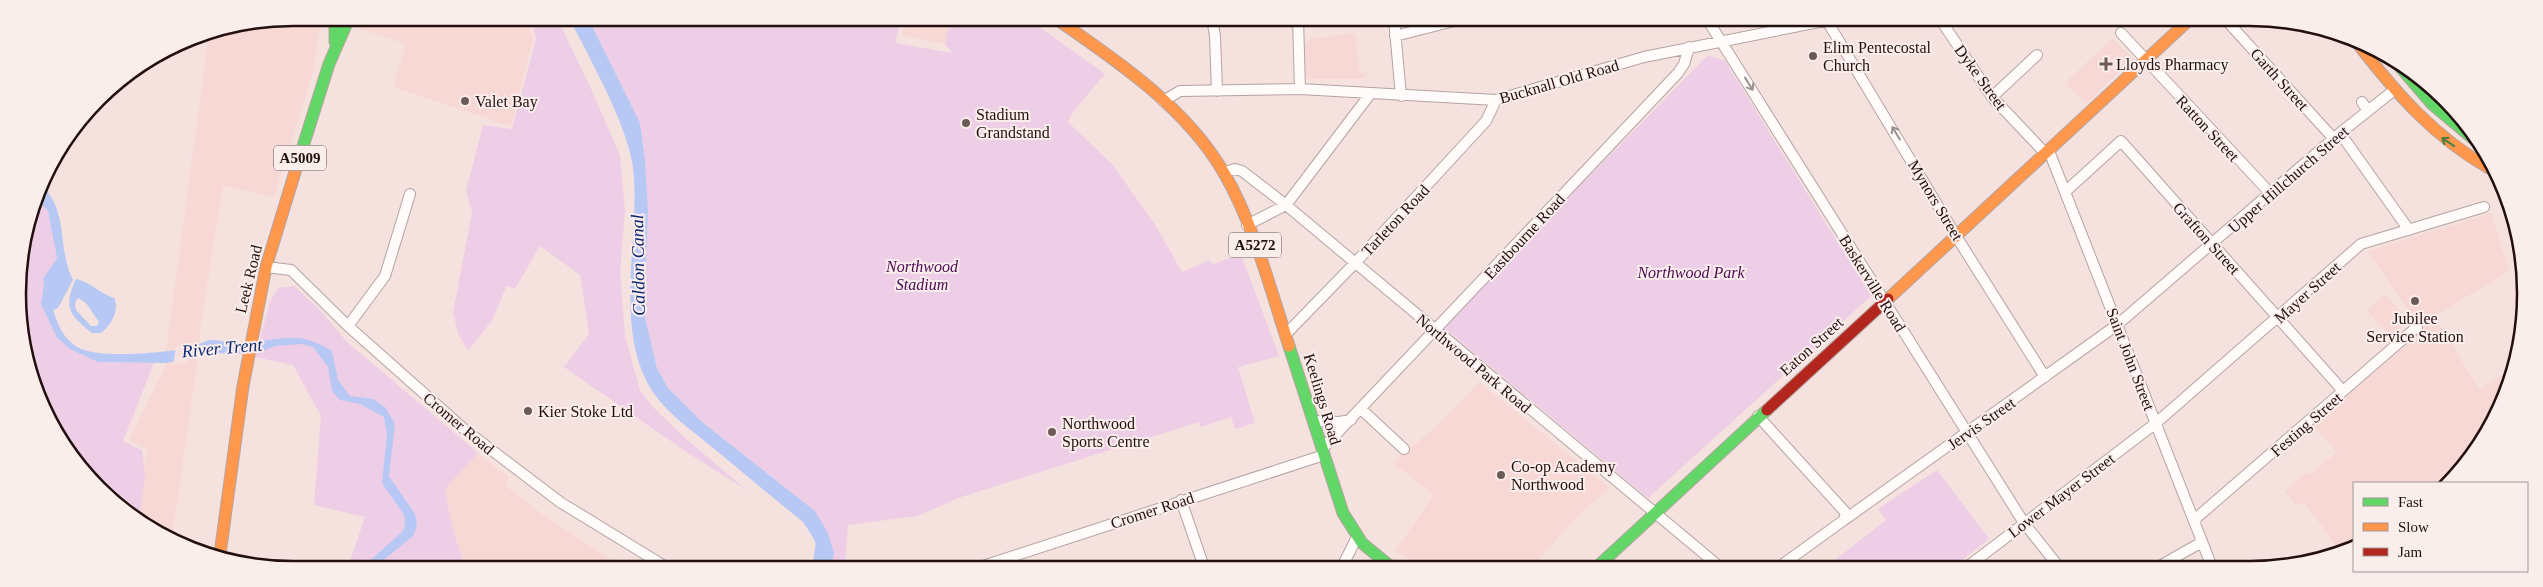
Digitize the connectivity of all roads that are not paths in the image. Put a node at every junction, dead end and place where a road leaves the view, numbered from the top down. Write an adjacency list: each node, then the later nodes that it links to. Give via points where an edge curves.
1 (335, 26): 19 (main road, Leek Road / A5009)
2 (341, 26): 19 (main road, A5009)
3 (345, 26): 19 (main road, Leek Road / A5009)
4 (1065, 26): 31 (main road, Keelings Road / A5272)
5 (1213, 26): 25 (street)
6 (1298, 26): 24 (street)
7 (1394, 26): 16 (street)
8 (1434, 26): 16 (street)
9 (1712, 26): 17 (street, Baskerville Road)
10 (1803, 26): 17 (street, Bucknall Old Road)
11 (1834, 26): 46 (street, Mynors Street, one-way to 11)
12 (1945, 26): 29 (street, Dyke Street)
13 (2183, 26): 22 (main road, Eaton Street)
14 (2232, 26): 35 (street, Garth Street)
15 (2121, 33): 22 (street, Ratton Street)
16 (1395, 36): 28 (street)
17 (1723, 43): 18 (street, Bucknall Old Road); 50 (street, Baskerville Road, one-way to 50)
18 (1689, 47): 30 (street, Bucknall Old Road, via 1644,56); 55 (street, Eastbourne Road, via 1678,73)
19 (335, 48): 49 (main road, Leek Road / A5009)
20 (2364, 52): 26 (main road)
21 (2037, 54): 29 (street)
22 (2146, 61): 36 (main road, Eaton Street); 41 (street, Ratton Street)
23 (2407, 77): 32 (main road)
24 (1300, 89): 25 (street, Bucknall Old Road); 27 (street, Bucknall Old Road)
25 (1217, 90): 31 (street, Bucknall Old Road, via 1180,91)
26 (2393, 91): 35 (street, Upper Hillchurch Street, via 2377,103 2365,106); 37 (main road, one-way to 26, via 2438,136)
27 (1371, 93): 28 (street, Bucknall Old Road); 42 (street)
28 (1401, 96): 30 (street, Bucknall Old Road)
29 (1992, 97): 36 (street, Dyke Street)
30 (1496, 100): 48 (street, Tarleton Road, via 1486,121)
31 (1163, 101): 38 (main road, Keelings Road / A5272, via 1193,131)
32 (2449, 122): 33 (main road); 34 (main road)
33 (2456, 124)
34 (2462, 131)
35 (2337, 136): 41 (street, Upper Hillchurch Street); 45 (street, Garth Street)
36 (2047, 153): 39 (street, Saint John Street); 46 (main road, Eaton Street)
37 (2483, 164)
38 (1224, 172): 42 (street, Northwood Park Road, via 1242,171); 44 (main road, Keelings Road / A5272)
39 (2065, 192): 47 (street, Grafton Street, via 2121,141); 52 (street, Saint John Street)
40 (410, 194): 53 (street, via 385,276)
41 (2270, 194): 47 (street, Upper Hillchurch Street)
42 (1286, 206): 44 (street); 48 (street, Northwood Park Road)
43 (2484, 207): 45 (street, Mayer Street)
44 (1247, 225): 56 (main road, Keelings Road / A5272)
45 (2409, 230): 51 (street, Mayer Street, via 2361,244)
46 (1956, 236): 50 (main road, Eaton Street); 57 (street, Mynors Street)
47 (2214, 244): 51 (street, Grafton Street); 52 (street, Upper Hillchurch Street)
48 (1356, 262): 55 (street, Northwood Park Road); 56 (street, Tarleton Road)
49 (266, 267): 53 (street, Cromer Road, via 291,270); 74 (main road, Leek Road / A5009, via 247,360)
50 (1885, 300): 60 (main road, Eaton Street); 64 (street, Baskerville Road)
51 (2278, 319): 58 (street, Grafton Street); 62 (street, Mayer Street)
52 (2118, 325): 57 (street, Jervis Street); 62 (street, Saint John Street)
53 (348, 326): 75 (street, Cromer Road, via 472,435 560,502)
54 (2417, 327): 58 (street, Festing Street)
55 (1434, 331): 59 (street, Eastbourne Road); 68 (street, Northwood Park Road)
56 (1286, 334): 61 (main road, Keelings Road / A5272)
57 (2045, 377): 64 (street, Jervis Street)
58 (2343, 391): 70 (street, Festing Street)
59 (1361, 408): 63 (street, Eastbourne Road, via 1351,420); 65 (street)
60 (1758, 416): 68 (main road, Eaton Street); 69 (street, via 1845,510)
61 (1313, 421): 63 (street); 66 (main road, Keelings Road / A5272)
62 (2156, 423): 70 (street, Saint John Street); 71 (street, Lower Mayer Street)
63 (1340, 426): 66 (street, Eastbourne Road)
64 (1967, 434): 69 (street, Jervis Street); 71 (street, Baskerville Road)
65 (1404, 449)
66 (1323, 452): 67 (street, Cromer Road); 72 (main road, Keelings Road / A5272, via 1332,484)
67 (1181, 500): 76 (street, Cromer Road); 77 (street)
68 (1655, 513): 80 (main road, Eaton Street); 81 (street, Northwood Park Road)
69 (1845, 518): 82 (street, Jervis Street)
70 (2194, 520): 73 (street, Saint John Street)
71 (2024, 523): 83 (street, Lower Mayer Street); 84 (street, Baskerville Road)
72 (1357, 536): 78 (street); 79 (main road, Keelings Road / A5272)
73 (2202, 542): 85 (street); 86 (street, Saint John Street)
74 (220, 551)
75 (656, 561)
76 (998, 561)
77 (1202, 561)
78 (1345, 561)
79 (1383, 561)
80 (1603, 561)
81 (1713, 561)
82 (1787, 561)
83 (1975, 561)
84 (2054, 561)
85 (2169, 561)
86 (2210, 561)

